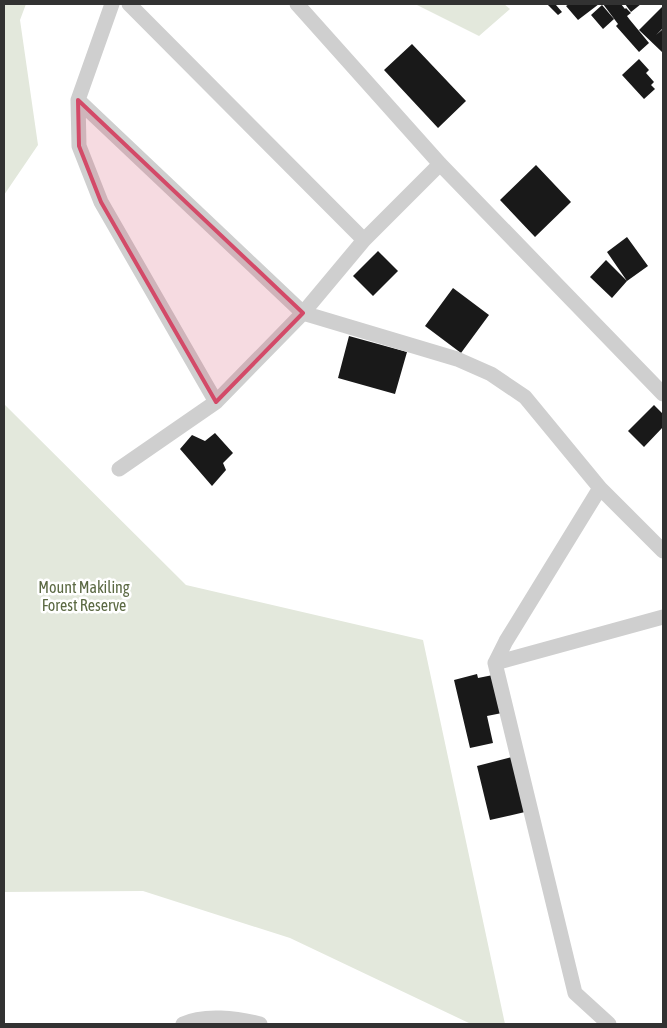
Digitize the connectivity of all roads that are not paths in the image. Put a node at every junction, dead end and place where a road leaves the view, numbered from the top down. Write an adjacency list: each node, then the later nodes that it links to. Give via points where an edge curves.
1 (112, 4): 4 (street)
2 (129, 4): 6 (street)
3 (297, 4): 5 (street)
4 (78, 100): 7 (street); 9 (street, via 79,146 101,202)
5 (440, 164): 6 (street); 8 (street)
6 (364, 240): 7 (street)
7 (303, 313): 9 (street); 11 (street, via 457,359 491,374 525,397)
8 (663, 394)
9 (216, 402): 10 (street)
10 (119, 469)
11 (600, 488): 12 (street); 14 (street)
12 (663, 551)
13 (663, 617): 14 (street)
14 (495, 663): 17 (street, via 575,993)
15 (183, 1024): 16 (street, via 195,1019 246,1020)
16 (260, 1024)
17 (609, 1024)

